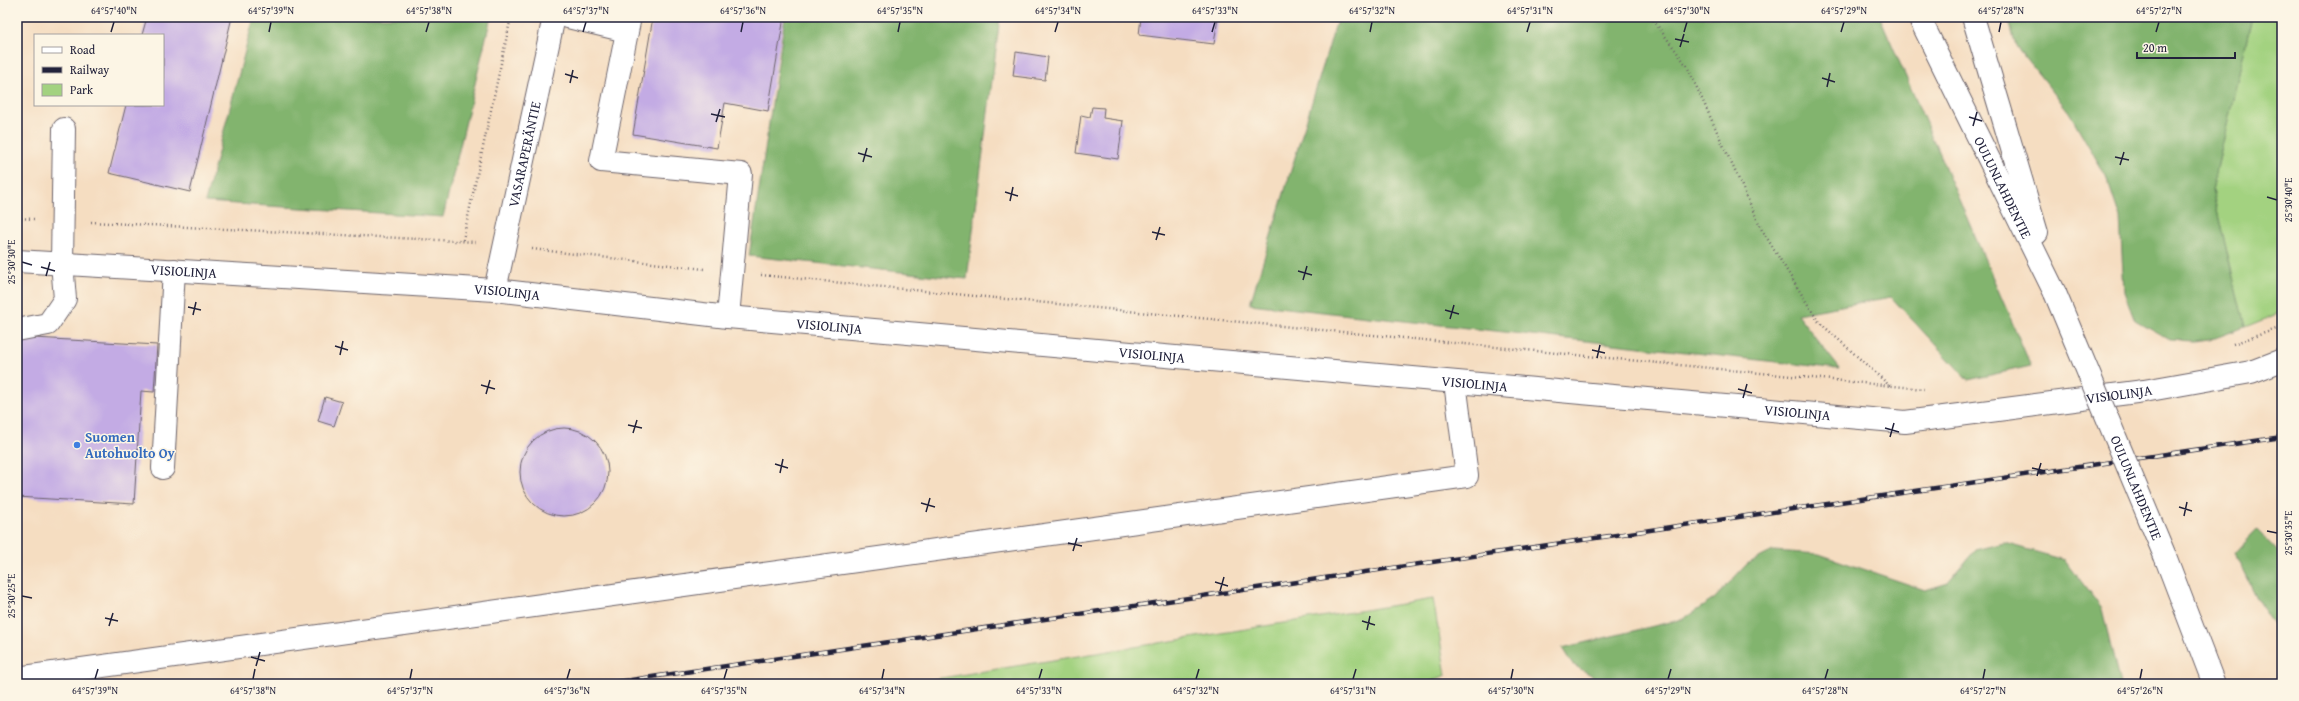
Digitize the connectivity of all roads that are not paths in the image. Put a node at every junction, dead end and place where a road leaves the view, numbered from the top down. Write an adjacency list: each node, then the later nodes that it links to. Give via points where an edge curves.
1 (554, 17): 10 (street, VASARAPERÄNTIE)
2 (568, 17): 5 (street)
3 (1919, 17): 11 (street, OULUNLAHDENTIE)
4 (1973, 17): 11 (street, OULUNLAHDENTIE)
5 (629, 24): 12 (street, via 601,161 741,174)
6 (64, 129): 8 (street)
7 (17, 261): 8 (street, VISIOLINJA)
8 (62, 264): 9 (street, VISIOLINJA); 13 (street, via 65,299 48,324)
9 (174, 270): 10 (street, VISIOLINJA); 16 (street)
10 (495, 290): 12 (street, VISIOLINJA)
11 (2055, 293): 18 (street, OULUNLAHDENTIE, bridge, via 2165,556)
12 (728, 317): 15 (street, VISIOLINJA)
13 (17, 330)
14 (2282, 360): 15 (street, VISIOLINJA, via 2251,372 2144,391 1905,422)
15 (1455, 382): 17 (street, via 1467,476)
16 (163, 468)
17 (17, 678)
18 (2214, 684)

